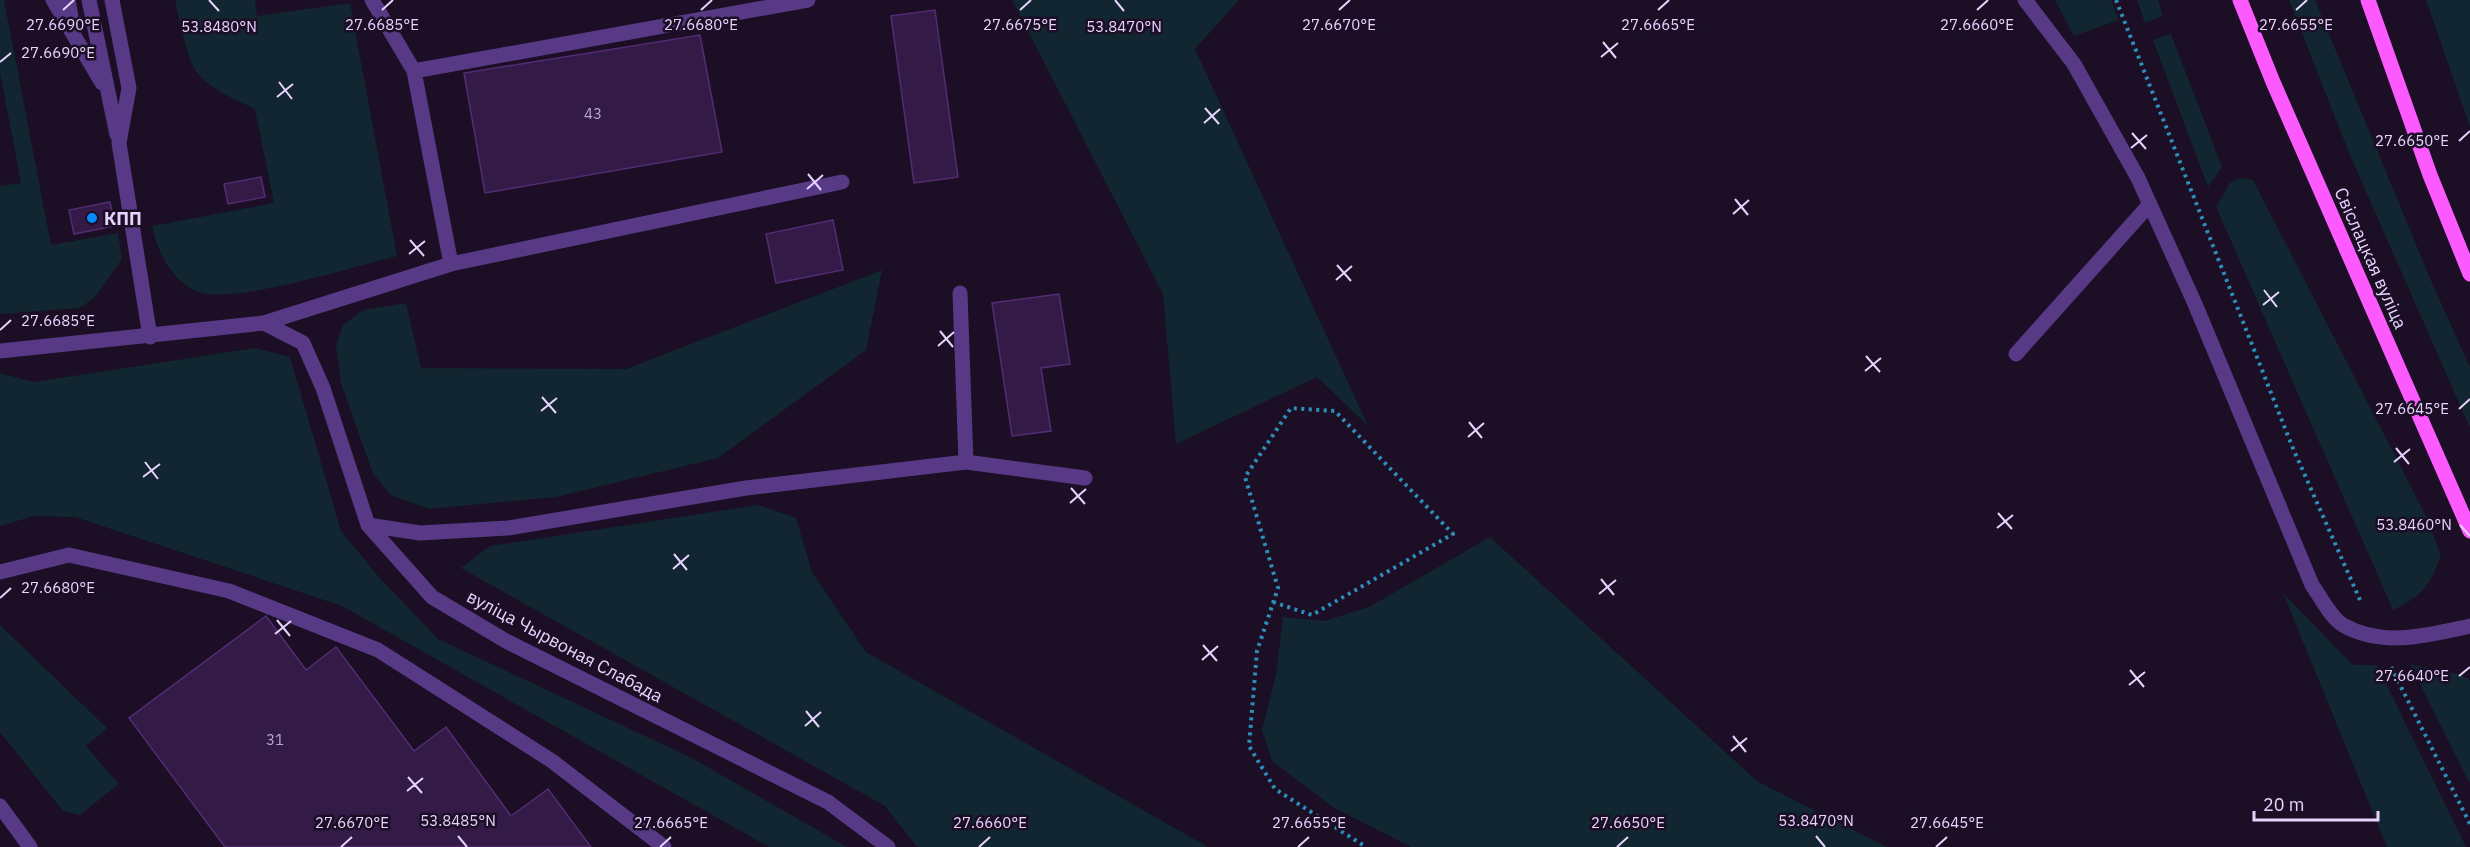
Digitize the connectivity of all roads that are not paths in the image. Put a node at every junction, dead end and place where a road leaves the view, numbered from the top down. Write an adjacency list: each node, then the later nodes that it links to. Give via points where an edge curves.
1 (52, 0): 11 (street)
2 (68, 0): 11 (street)
3 (89, 0): 13 (street)
4 (112, 0): 14 (street, via 129,88)
5 (372, 0): 12 (street)
6 (808, 0): 10 (street)
7 (2025, 0): 16 (street, via 2074,64)
8 (2240, 0): 27 (main road, Свіслацкая вуліца)
9 (2368, 0): 18 (main road)
10 (785, 2): 12 (street)
11 (76, 39): 13 (street)
12 (414, 71): 17 (street)
13 (109, 94): 14 (street)
14 (119, 144): 21 (street)
15 (842, 182): 17 (street)
16 (2150, 204): 23 (street); 29 (street, via 2312,585 2342,624 2376,636 2415,639)
17 (451, 264): 20 (street)
18 (2470, 274)
19 (960, 293): 24 (street)
20 (264, 323): 21 (street); 26 (street, вуліца Чырвоная Слабада, via 303,343 323,388)
21 (150, 337): 22 (street)
22 (0, 351)
23 (2016, 354)
24 (966, 462): 25 (street); 26 (street, via 735,489 508,528 420,533)
25 (1085, 478)
26 (368, 525): 33 (street, вуліца Чырвоная Слабада, via 432,597 506,641 828,802)
27 (2470, 531)
28 (0, 572): 32 (street, via 69,555 229,591 378,650 552,760)
29 (2470, 626)
30 (0, 806): 31 (street)
31 (30, 847)
32 (664, 847)
33 (888, 847)

